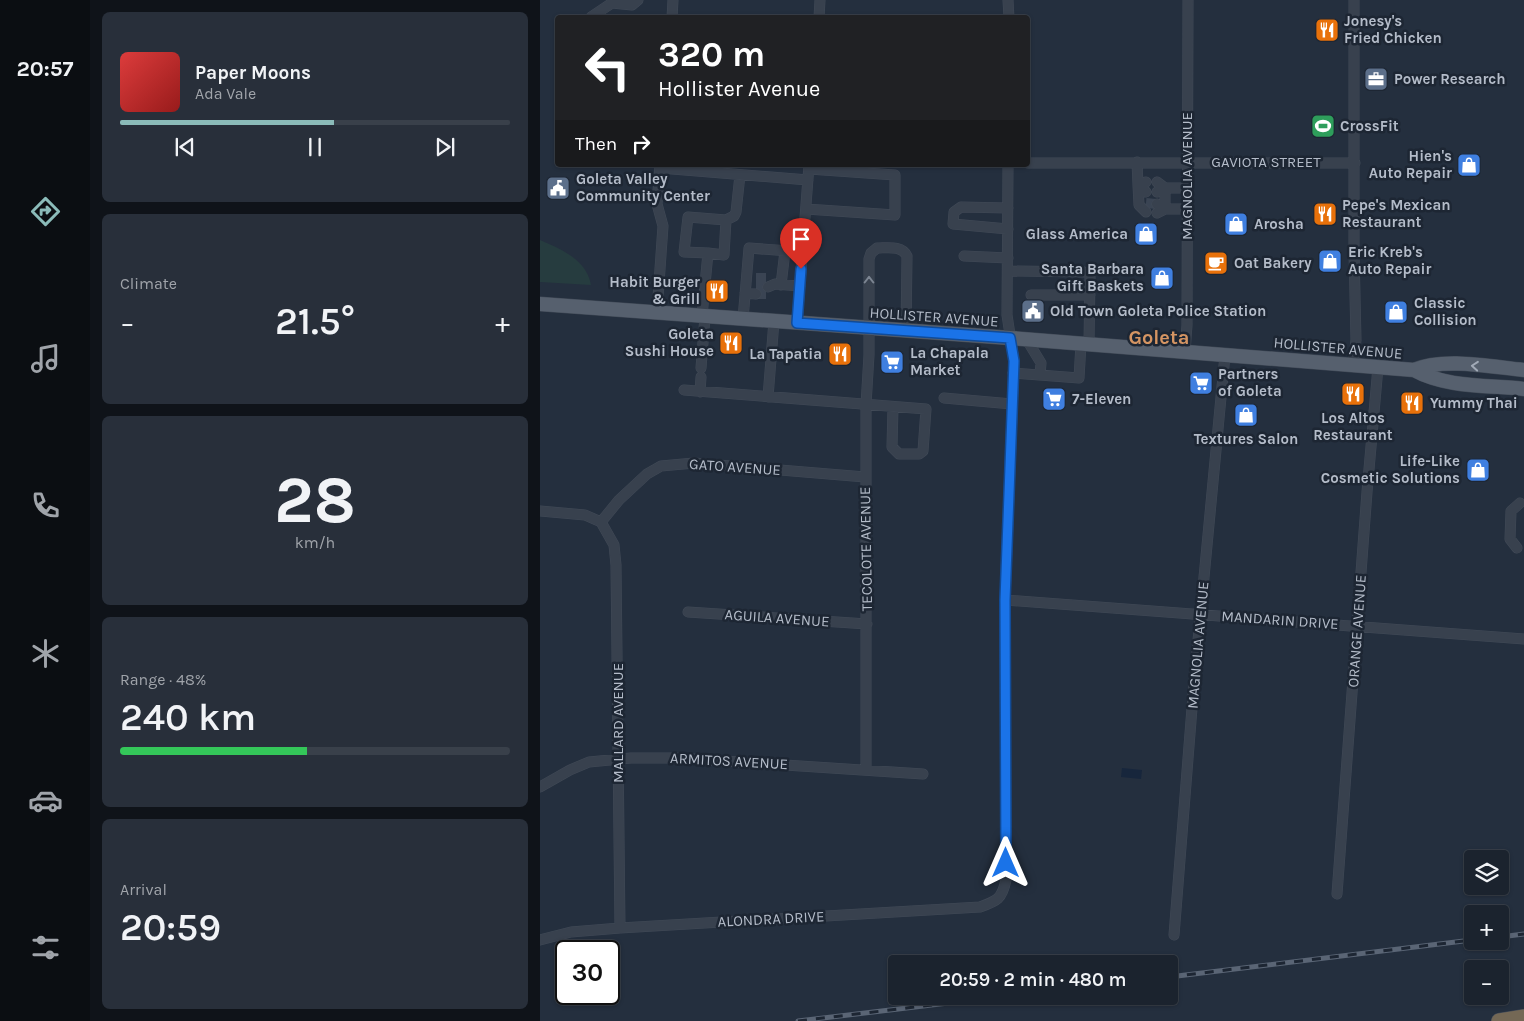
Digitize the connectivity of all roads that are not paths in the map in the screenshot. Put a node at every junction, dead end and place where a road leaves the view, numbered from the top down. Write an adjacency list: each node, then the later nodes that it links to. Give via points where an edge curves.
1 (638, 0): 8 (street, via 632,5)
2 (673, 0): 10 (street)
3 (820, 0): 11 (street)
4 (1002, 0): 5 (street)
5 (1008, 0): 12 (street)
6 (1188, 0): 14 (street, MAGNOLIA AVENUE)
7 (1354, 0): 16 (street)
8 (612, 2): 9 (street)
9 (594, 15)
10 (672, 15)
11 (819, 15)
12 (1008, 15)
13 (1137, 162): 14 (street, GAVIOTA STREET); 15 (street, GAVIOTA STREET); 24 (street, via 1143,186)
14 (1187, 162): 16 (street, GAVIOTA STREET); 23 (street, MAGNOLIA AVENUE)
15 (1030, 163)
16 (1355, 163): 52 (street, via 1356,340)
17 (660, 167): 40 (street, via 657,204 663,226)
18 (669, 167): 21 (street)
19 (809, 167): 22 (street); 26 (street, via 895,175 895,215)
20 (1008, 167): 25 (street)
21 (740, 175): 22 (street); 28 (street, via 736,212)
22 (808, 180): 26 (street)
23 (1187, 188): 27 (street, MAGNOLIA AVENUE); 27 (street, via 1160,187 1160,208)
24 (1143, 207)
25 (1008, 208): 29 (street); 29 (street, via 961,207 954,212 953,224)
26 (806, 209): 31 (street)
27 (1187, 209): 50 (street, MAGNOLIA AVENUE)
28 (726, 220): 32 (street, via 724,254); 32 (street, via 688,217 684,252)
29 (1008, 229): 34 (street)
30 (784, 251): 31 (street); 36 (street, via 772,286); 42 (street, via 749,248 751,286)
31 (802, 252): 36 (street)
32 (708, 253): 41 (street)
33 (964, 256): 34 (street)
34 (1008, 258): 35 (street)
35 (1008, 272): 38 (street, via 1087,272); 47 (street)
36 (800, 286): 44 (street)
37 (1031, 295): 38 (street)
38 (1090, 295): 49 (street)
39 (540, 304): 40 (main road, HOLLISTER AVENUE)
40 (657, 312): 41 (main road, HOLLISTER AVENUE)
41 (704, 316): 42 (main road, HOLLISTER AVENUE); 60 (street)
42 (743, 318): 43 (main road, HOLLISTER AVENUE)
43 (774, 321): 44 (main road, HOLLISTER AVENUE); 61 (street)
44 (797, 323): 45 (main road, HOLLISTER AVENUE)
45 (870, 328): 46 (main road, HOLLISTER AVENUE); 46 (street, TECOLOTE AVENUE, one-way to 46, via 871,253 877,248 900,249 907,256); 64 (street, TECOLOTE AVENUE)
46 (906, 331): 47 (main road, HOLLISTER AVENUE)
47 (1010, 338): 48 (main road, HOLLISTER AVENUE); 56 (street)
48 (1027, 340): 49 (main road, HOLLISTER AVENUE); 57 (street, via 1041,363)
49 (1085, 344): 50 (main road, HOLLISTER AVENUE); 57 (street, via 1079,378)
50 (1185, 352): 51 (main road, HOLLISTER AVENUE)
51 (1224, 355): 52 (main road, HOLLISTER AVENUE); 73 (street, MAGNOLIA AVENUE)
52 (1353, 366): 53 (main road, HOLLISTER AVENUE)
53 (1378, 368): 54 (main road, HOLLISTER AVENUE); 75 (street, ORANGE AVENUE)
54 (1414, 370): 55 (main road, HOLLISTER AVENUE, one-way to 54, via 1440,363); 58 (main road, HOLLISTER AVENUE, via 1442,382)
55 (1524, 370)
56 (1013, 373): 57 (street); 63 (street)
57 (1040, 375)
58 (1524, 389)
59 (684, 390): 60 (street)
60 (700, 392): 61 (street)
61 (768, 397): 64 (street)
62 (944, 398): 63 (street)
63 (1012, 404): 71 (street)
64 (866, 405): 65 (street); 66 (street, TECOLOTE AVENUE)
65 (893, 407): 65 (street, via 892,447 899,454 919,454 922,451 926,409)
66 (865, 477): 69 (street, GATO AVENUE, via 694,463 661,466 647,474 619,500); 74 (street, TECOLOTE AVENUE)
67 (1520, 503): 70 (street, via 1511,511 1510,539)
68 (540, 511): 69 (street, via 586,515)
69 (601, 522): 77 (street, MALLARD AVENUE, via 614,545 616,565)
70 (1517, 548)
71 (1005, 600): 73 (street, MANDARIN DRIVE); 82 (street, ALONDRA DRIVE, via 1006,880 1000,897 980,907)
72 (688, 612): 74 (street, AGUILA AVENUE)
73 (1201, 614): 75 (street, MANDARIN DRIVE); 83 (street, MAGNOLIA AVENUE)
74 (867, 624): 78 (street, TECOLOTE AVENUE)
75 (1357, 626): 76 (street, MANDARIN DRIVE); 81 (street, ORANGE AVENUE)
76 (1524, 640)
77 (618, 758): 78 (street, ARMITOS AVENUE, via 678,758); 80 (street, ARMITOS AVENUE, via 589,762); 82 (street, MALLARD AVENUE)
78 (866, 770): 79 (street, ARMITOS AVENUE)
79 (923, 774)
80 (540, 787)
81 (1337, 894)
82 (620, 928): 84 (street, ALONDRA DRIVE, via 571,932)
83 (1174, 935)
84 (540, 940)
85 (1524, 1017): 86 (highway)
86 (1499, 1021)

